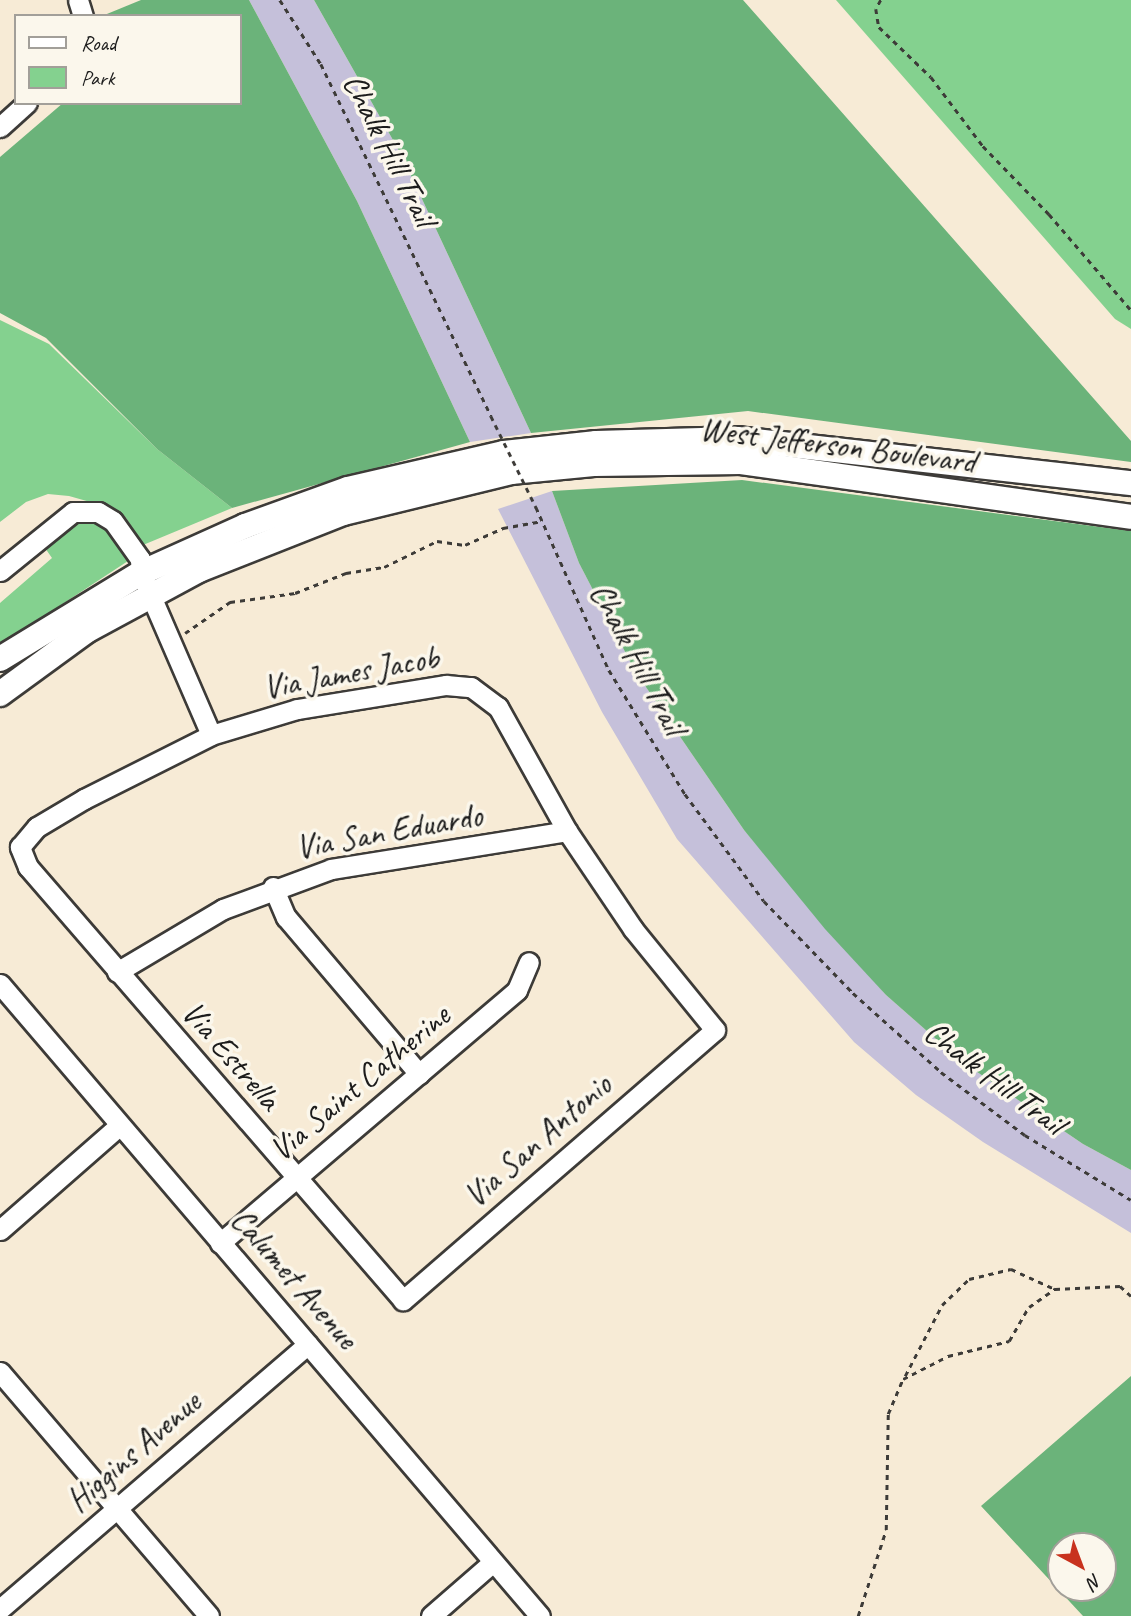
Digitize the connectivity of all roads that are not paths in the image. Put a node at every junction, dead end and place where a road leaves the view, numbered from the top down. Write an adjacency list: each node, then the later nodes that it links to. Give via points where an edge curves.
1 (25, 105): 2 (street)
2 (0, 127)
3 (682, 450): 4 (main road, West Jefferson Boulevard, via 792,442); 5 (main road, West Jefferson Boulevard); 7 (main road, West Jefferson Boulevard, via 596,443 460,461 335,493 245,526)
4 (1131, 483)
5 (1131, 517)
6 (0, 571): 7 (street, via 58,520 73,512 98,512 130,541)
7 (145, 583): 8 (main road, West Jefferson Boulevard); 9 (main road, West Jefferson Boulevard); 10 (street)
8 (0, 659)
9 (0, 694)
10 (211, 735): 11 (street, Via James Jacob, via 297,709 446,685 471,687 498,707); 12 (street, Via James Jacob, via 84,799 37,827)
11 (567, 831): 13 (street, Via San Eduardo, via 331,869); 17 (street, Via James Jacob, via 634,929)
12 (20, 846): 15 (street, Via Estrella, via 28,867)
13 (273, 887): 15 (street, Via San Eduardo, via 223,909); 18 (street, via 286,917)
14 (529, 962): 18 (street, Via Saint Catherine, via 517,990)
15 (117, 972): 20 (street, Via Estrella)
16 (0, 984): 19 (street, Calumet Avenue)
17 (715, 1030): 23 (street, Via San Antonio)
18 (419, 1074): 20 (street, Via Saint Catherine)
19 (120, 1125): 21 (street); 22 (street, Calumet Avenue)
20 (295, 1179): 22 (street, Via Saint Catherine); 23 (street, Via Estrella)
21 (0, 1230)
22 (220, 1243): 24 (street, Calumet Avenue)
23 (403, 1300)
24 (308, 1343): 26 (street, Higgins Avenue); 27 (street, Calumet Avenue)
25 (0, 1372): 26 (street)
26 (117, 1508): 28 (street, Higgins Avenue); 29 (street)
27 (493, 1562): 30 (street); 31 (street, Calumet Avenue)
28 (0, 1609)
29 (209, 1616)
30 (431, 1616)
31 (540, 1616)

